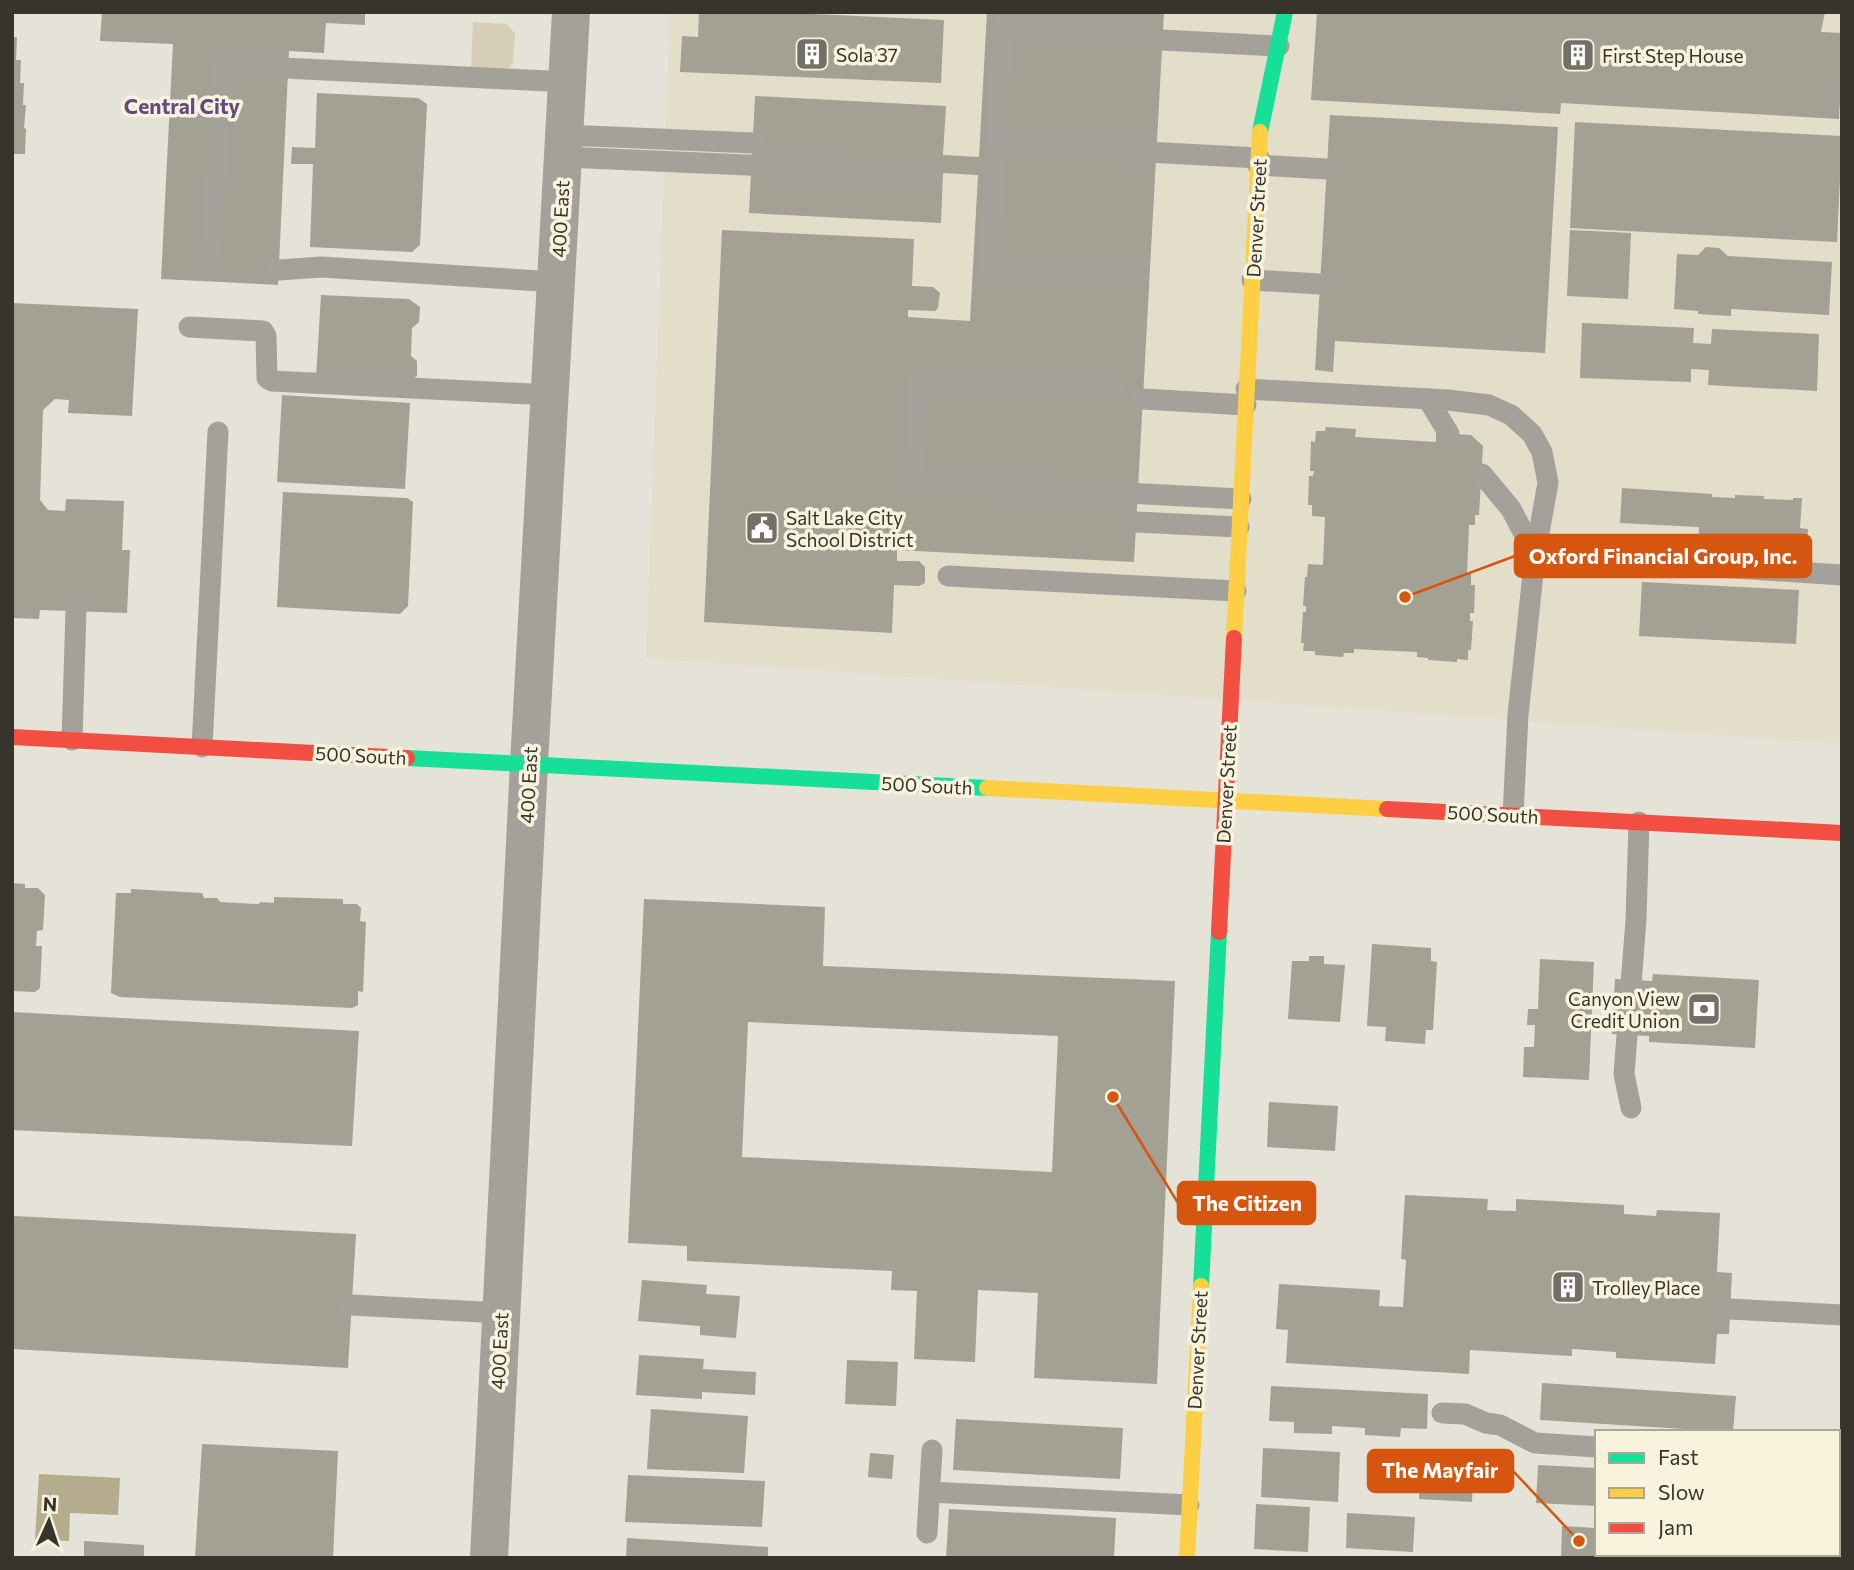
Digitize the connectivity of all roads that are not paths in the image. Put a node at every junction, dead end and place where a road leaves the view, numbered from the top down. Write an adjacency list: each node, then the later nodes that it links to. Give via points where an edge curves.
1 (571, 12): 4 (street, 400 East)
2 (1286, 12): 3 (main road, Denver Street)
3 (1279, 46): 6 (lane, via 1002,27); 8 (main road, Denver Street)
4 (567, 82): 7 (street, 400 East); 11 (lane, via 223,65)
5 (753, 143): 7 (lane)
6 (996, 144): 8 (lane); 13 (lane, via 989,269)
7 (564, 146): 10 (lane); 15 (street, 400 East)
8 (1258, 161): 9 (lane); 14 (main road, Denver Street)
9 (1327, 169)
10 (930, 173)
11 (211, 254)
12 (279, 270): 15 (lane, via 333,267)
13 (1136, 277)
14 (1252, 280): 16 (lane); 20 (main road, Denver Street)
15 (556, 282): 19 (street, 400 East)
16 (1320, 285)
17 (190, 327): 19 (lane, via 263,331 267,378 272,381)
18 (1115, 388): 26 (lane, via 920,378 914,482)
19 (550, 395): 37 (street, 400 East)
20 (1246, 397): 21 (lane); 22 (lane); 26 (main road, Denver Street)
21 (1143, 399)
22 (1438, 400): 24 (lane); 29 (lane, via 1489,405 1511,415 1532,434 1542,452 1548,483)
23 (218, 432): 36 (lane)
24 (1449, 434)
25 (1482, 474): 29 (lane, via 1511,509)
26 (1241, 499): 28 (main road, Denver Street)
27 (1136, 522): 28 (lane)
28 (1239, 527): 32 (main road, Denver Street)
29 (1535, 555): 30 (lane); 39 (lane)
30 (1842, 575)
31 (948, 576): 32 (lane)
32 (1236, 591): 38 (main road, Denver Street)
33 (76, 611): 35 (lane)
34 (12, 737): 35 (main road, 500 South)
35 (72, 740): 36 (main road, 500 South)
36 (202, 747): 37 (main road, 500 South)
37 (529, 764): 38 (main road, 500 South); 45 (street, 400 East)
38 (1225, 800): 39 (main road, 500 South); 51 (main road, Denver Street)
39 (1513, 815): 40 (main road, 500 South)
40 (1639, 822): 41 (main road, 500 South); 42 (lane, via 1624,1074)
41 (1842, 832)
42 (1631, 1108)
43 (351, 1305): 45 (lane)
44 (1730, 1309): 46 (lane)
45 (501, 1312): 53 (street, 400 East)
46 (1842, 1315)
47 (1442, 1413): 48 (lane, via 1500,1425 1535,1443)
48 (1595, 1447)
49 (932, 1450): 50 (lane)
50 (930, 1492): 51 (lane); 52 (lane)
51 (1189, 1506): 54 (main road, Denver Street)
52 (928, 1533)
53 (489, 1558)
54 (1187, 1558)

